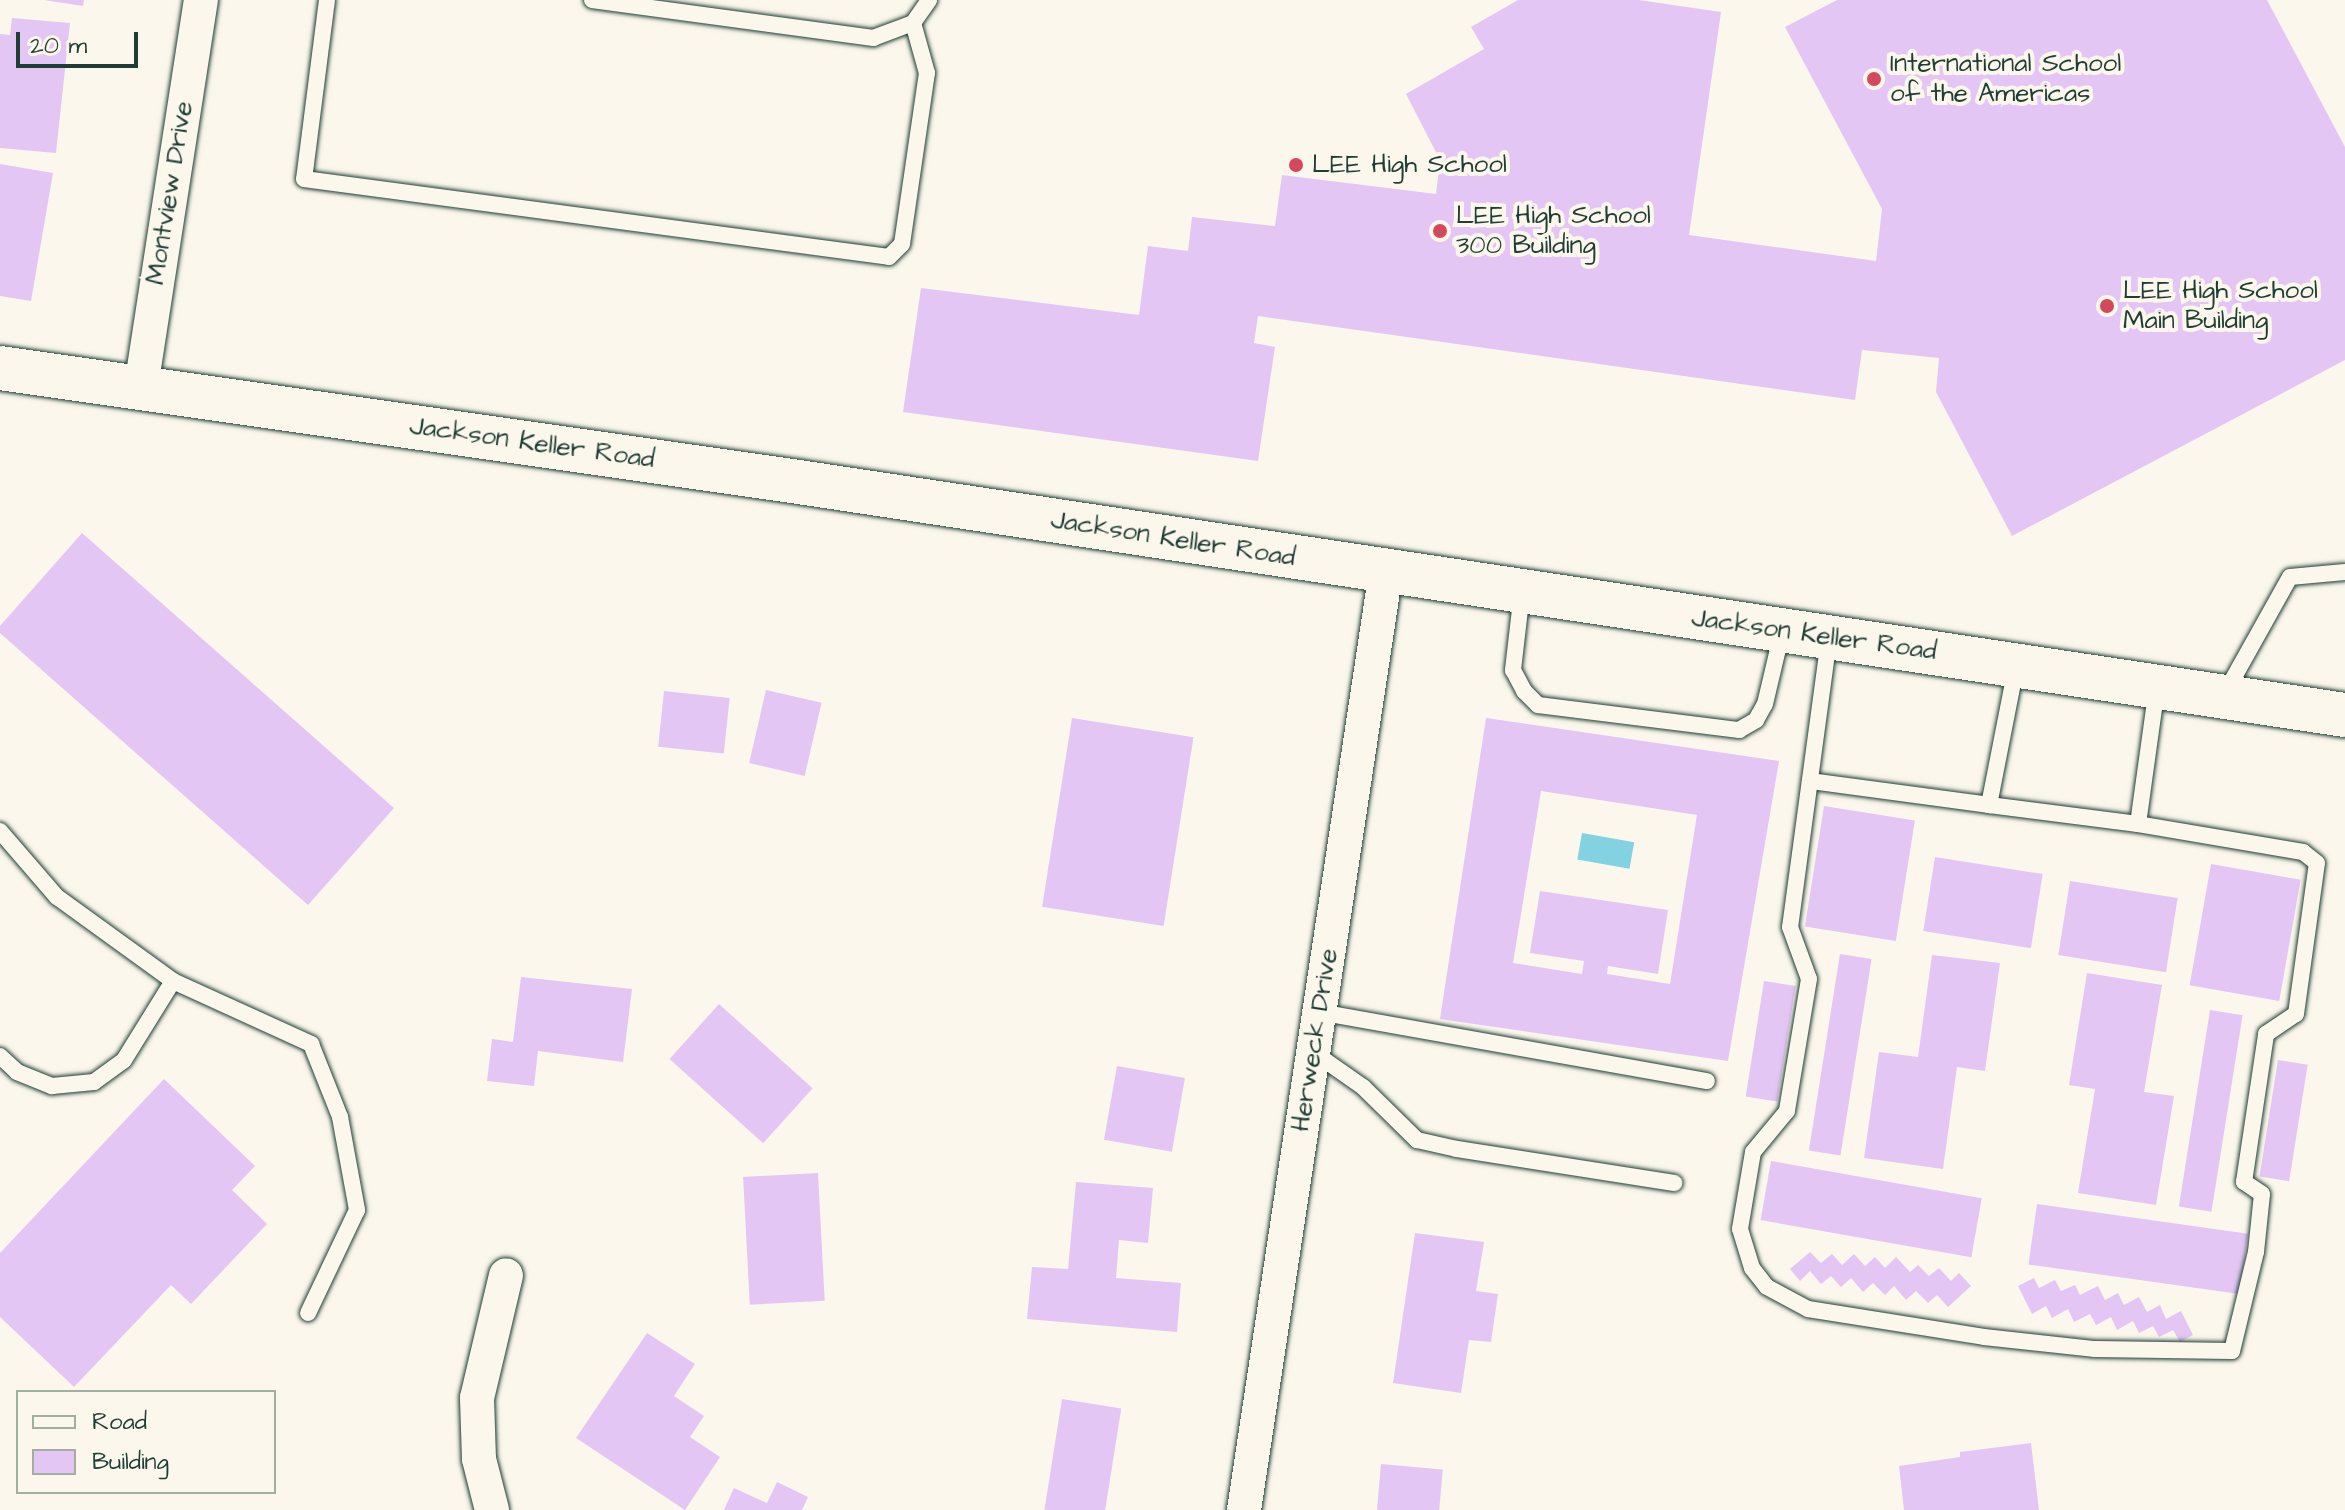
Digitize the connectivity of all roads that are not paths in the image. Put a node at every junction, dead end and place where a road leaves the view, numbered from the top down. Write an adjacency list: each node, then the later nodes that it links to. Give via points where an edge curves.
1 (201, 0): 7 (street, Montview Drive)
2 (327, 0): 5 (lane, via 304,179 889,257 902,244 927,73)
3 (592, 0): 5 (lane, via 860,38)
4 (929, 0): 5 (lane)
5 (913, 23)
6 (0, 368): 7 (main road, Jackson Keller Road)
7 (141, 387): 8 (main road, Jackson Keller Road)
8 (1386, 571): 10 (main road, Jackson Keller Road); 22 (street, Herweck Drive)
9 (2345, 572): 15 (lane, via 2290,577)
10 (1522, 592): 11 (main road, Jackson Keller Road); 11 (lane, via 1513,670 1538,705 1739,730 1756,720 1765,704)
11 (1782, 630): 12 (main road, Jackson Keller Road)
12 (1829, 637): 13 (main road, Jackson Keller Road); 17 (lane)
13 (2017, 665): 14 (main road, Jackson Keller Road); 18 (lane)
14 (2157, 686): 15 (main road, Jackson Keller Road); 19 (lane)
15 (2224, 696): 16 (main road, Jackson Keller Road)
16 (2345, 715)
17 (1810, 781): 18 (lane); 19 (lane, via 1790,927 1809,979 1787,1111 1753,1152 1740,1229 1752,1268 1767,1287 1808,1309 2095,1349 2232,1351 2256,1252 2262,1194 2244,1182 2266,1034 2296,1014 2317,863 2303,852)
18 (1989, 805): 19 (lane)
19 (2138, 824)
20 (0, 831): 21 (lane, via 57,897)
21 (173, 981): 24 (lane, via 124,1060 94,1082 52,1086 17,1072); 28 (lane, via 311,1044 340,1117 357,1210)
22 (1319, 1012): 23 (street, Herweck Drive); 25 (lane)
23 (1313, 1052): 26 (lane, via 1363,1087 1417,1140); 30 (street, Herweck Drive)
24 (0, 1056)
25 (1707, 1081)
26 (1674, 1183)
27 (506, 1275): 29 (street, via 477,1398 479,1459)
28 (308, 1313)
29 (492, 1510)
30 (1244, 1510)

